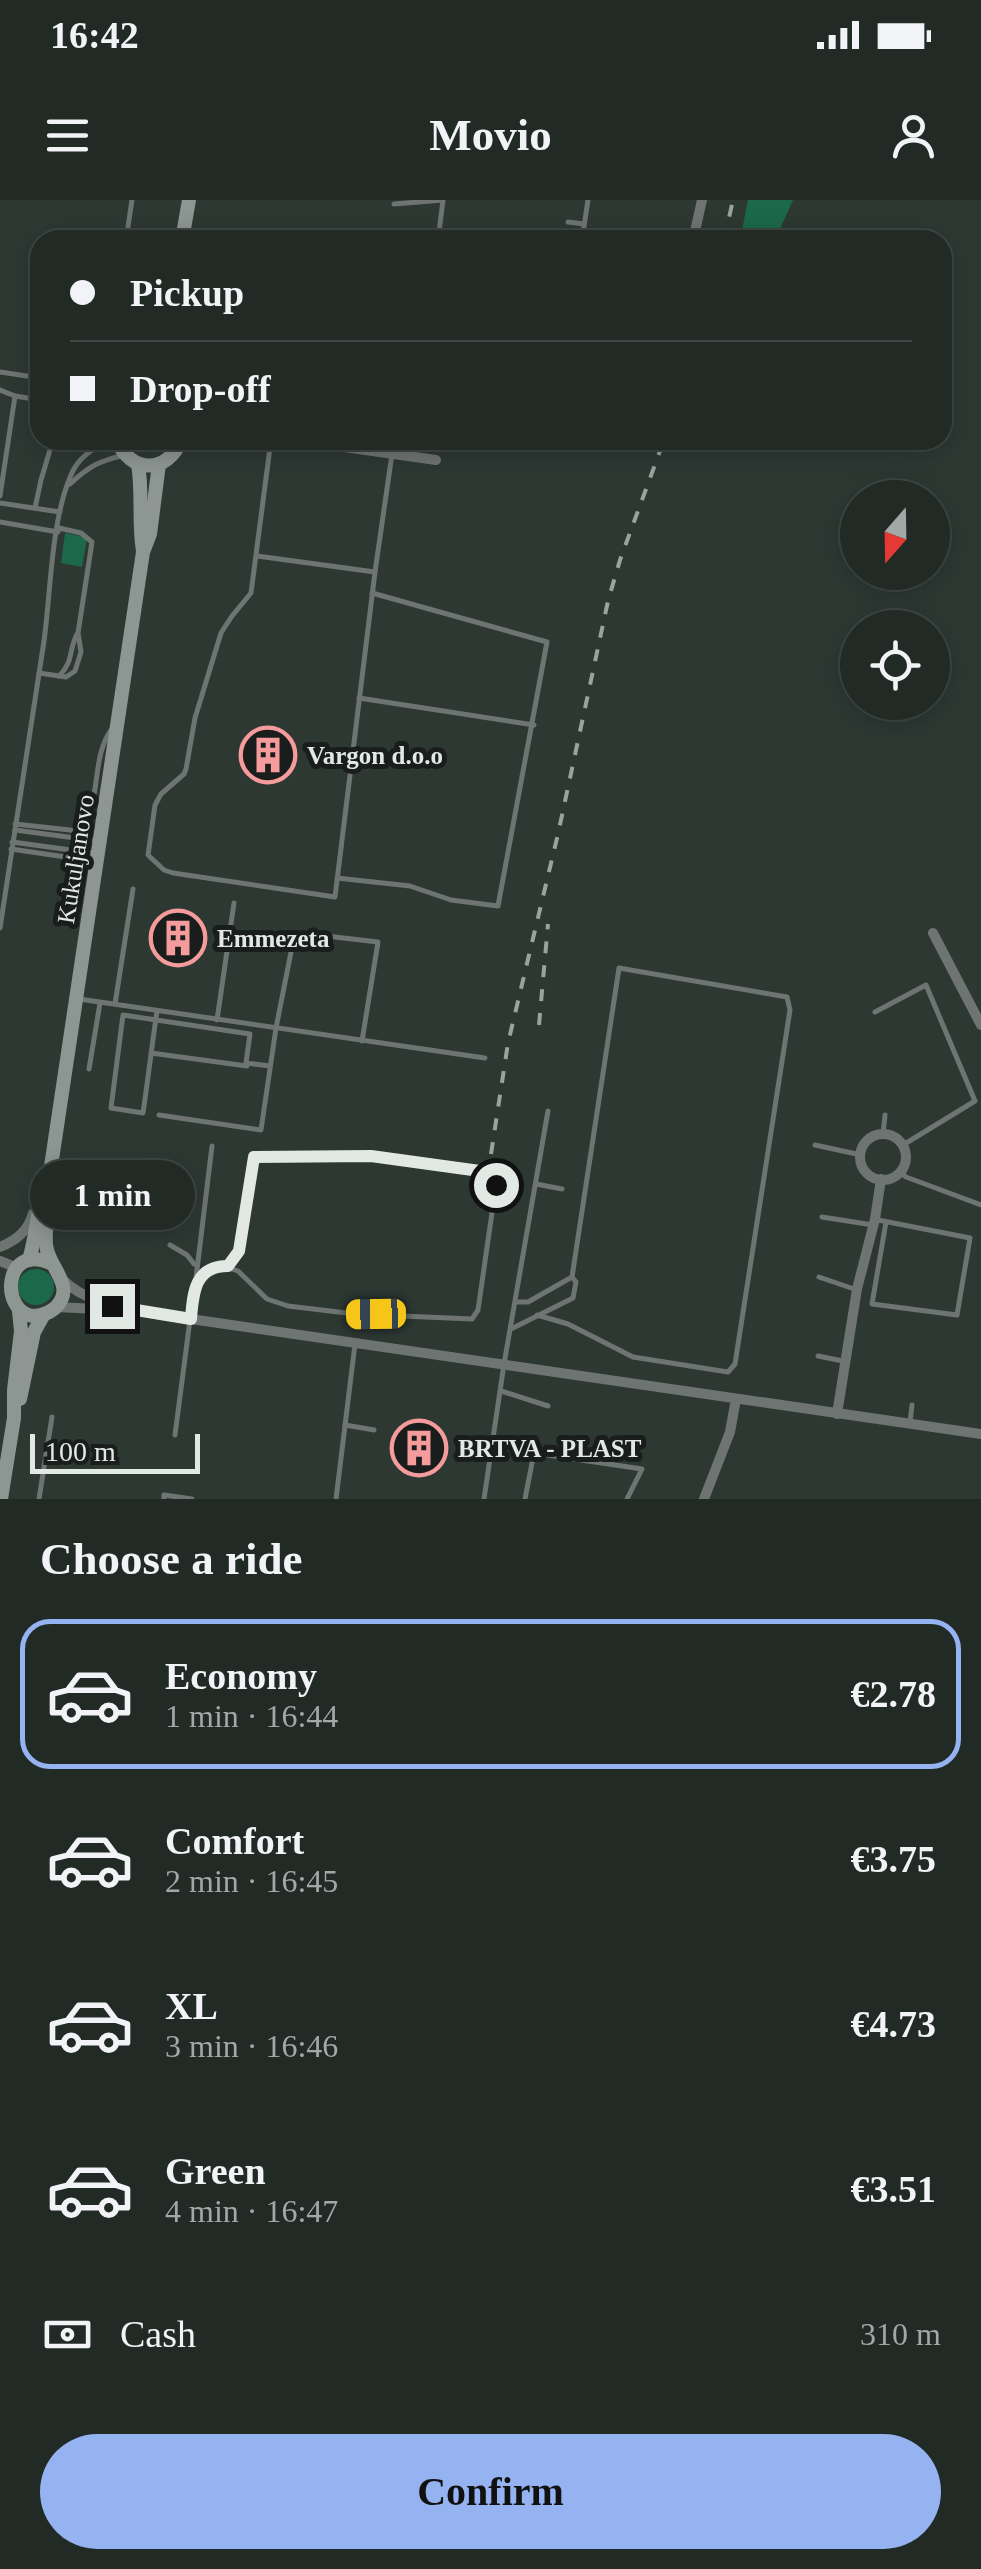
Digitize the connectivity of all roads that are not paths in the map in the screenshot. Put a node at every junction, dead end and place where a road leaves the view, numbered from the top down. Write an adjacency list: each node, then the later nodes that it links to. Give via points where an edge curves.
1 (132, 200): 9 (lane)
2 (188, 200): 10 (main road)
3 (443, 200): 6 (lane); 11 (lane)
4 (588, 200): 8 (lane)
5 (702, 200): 13 (street)
6 (394, 204)
7 (568, 222): 8 (lane)
8 (584, 224): 12 (lane)
9 (128, 230)
10 (184, 230)
11 (439, 230)
12 (583, 230)
13 (695, 230)
14 (0, 372): 15 (lane)
15 (30, 376)
16 (0, 390): 17 (lane)
17 (14, 396): 18 (lane); 31 (lane)
18 (30, 398)
19 (50, 450): 32 (lane)
20 (92, 450): 30 (lane)
21 (121, 450): 26 (main road)
22 (177, 450): 29 (main road)
23 (270, 450): 37 (lane)
24 (365, 450): 25 (street)
25 (392, 454): 27 (street); 38 (lane)
26 (125, 455): 28 (main road); 30 (lane, via 98,462)
27 (436, 460)
28 (138, 464): 29 (main road); 36 (main road)
29 (159, 464): 36 (main road)
30 (68, 486): 33 (lane)
31 (0, 500): 32 (lane)
32 (35, 508): 33 (lane)
33 (60, 512): 35 (lane)
34 (0, 522): 35 (lane)
35 (58, 530): 40 (lane); 40 (lane, via 81,532 92,542 80,652 66,677)
36 (143, 552): 42 (main road, Kukuljanovo)
37 (257, 556): 38 (lane); 47 (lane, via 251,594 222,634 208,672 184,774 155,805 148,854 173,873 335,897)
38 (375, 572): 39 (lane)
39 (372, 593): 41 (lane); 43 (lane, via 547,642)
40 (39, 673): 44 (lane)
41 (359, 698): 43 (lane); 47 (lane)
42 (118, 719): 44 (lane, via 102,742 92,814 79,832); 46 (main road, Kukuljanovo)
43 (534, 725): 47 (lane, via 498,906)
44 (15, 826): 45 (lane); 46 (lane)
45 (12, 845): 46 (lane); 50 (lane)
46 (99, 852): 52 (main road, Kukuljanovo)
47 (337, 878)
48 (133, 889): 54 (lane)
49 (234, 903): 58 (lane)
50 (0, 928)
51 (933, 933): 59 (street)
52 (76, 998): 53 (lane); 75 (main road, Kukuljanovo)
53 (100, 1002): 54 (lane); 65 (lane)
54 (115, 1004): 55 (lane)
55 (156, 1011): 57 (lane); 58 (lane)
56 (875, 1012): 71 (lane, via 926,985 975,1101)
57 (155, 1020): 62 (lane); 62 (lane, via 123,1015 112,1108 143,1113); 64 (lane, via 250,1034 246,1063)
58 (217, 1020): 60 (lane)
59 (981, 1025)
60 (276, 1028): 61 (lane); 61 (lane, via 294,944 308,934 378,942); 64 (lane)
61 (362, 1040): 63 (lane)
62 (151, 1053): 64 (lane)
63 (485, 1058)
64 (270, 1067): 68 (lane, via 262,1130)
65 (90, 1069)
66 (548, 1111): 77 (lane)
67 (885, 1114): 69 (lane)
68 (158, 1115)
69 (883, 1134): 71 (street); 73 (street, via 869,1139)
70 (815, 1145): 73 (lane)
71 (902, 1145): 74 (street, via 906,1159)
72 (212, 1146): 88 (lane)
73 (861, 1156): 76 (street, via 868,1174)
74 (900, 1172): 76 (street); 80 (lane)
75 (50, 1174): 78 (main road, Kukuljanovo); 87 (main road, Kukuljanovo)
76 (881, 1180): 82 (street)
77 (536, 1184): 79 (lane); 96 (lane)
78 (42, 1188): 84 (street, via 24,1232); 86 (main road, Kukuljanovo, via 35,1241)
79 (562, 1189)
80 (981, 1205)
81 (822, 1217): 82 (lane)
82 (878, 1222): 82 (lane, via 872,1304 957,1315 970,1238); 95 (street)
83 (170, 1245): 88 (lane)
84 (0, 1247)
85 (0, 1261): 86 (street)
86 (22, 1263): 87 (main road); 93 (main road, Kukuljanovo)
87 (50, 1263): 92 (main road)
88 (196, 1266): 94 (lane)
89 (228, 1266): 89 (lane, via 239,1251 254,1157 371,1156 487,1172 494,1179 472,1319 288,1306 267,1299); 94 (lane, via 208,1271)
90 (572, 1277): 96 (lane); 100 (lane, via 573,1298); 100 (lane, via 619,968 787,996 735,1364 728,1372 633,1357)
91 (819, 1278): 95 (lane)
92 (62, 1279): 97 (street); 99 (main road, Kukuljanovo, via 62,1298)
93 (3, 1282): 98 (main road, Kukuljanovo)
94 (194, 1289): 101 (lane)
95 (856, 1289): 105 (street)
96 (516, 1302): 102 (lane)
97 (112, 1306): 99 (street); 101 (street)
98 (19, 1311): 99 (main road); 112 (main road, Kukuljanovo)
99 (50, 1311): 112 (main road, Kukuljanovo, via 34,1332)
100 (538, 1315): 102 (lane)
101 (191, 1319): 103 (street); 118 (lane)
102 (511, 1329): 106 (lane)
103 (356, 1342): 106 (street); 115 (lane)
104 (818, 1356): 105 (lane)
105 (846, 1362): 111 (street)
106 (504, 1364): 107 (lane); 108 (street)
107 (501, 1391): 110 (lane); 124 (lane)
108 (736, 1399): 111 (street); 127 (street)
109 (912, 1404): 114 (lane)
110 (548, 1406)
111 (836, 1414): 114 (street)
112 (14, 1418): 119 (main road, Kukuljanovo)
113 (52, 1418): 120 (lane)
114 (910, 1423): 117 (street)
115 (344, 1425): 116 (lane); 123 (lane)
116 (374, 1430)
117 (981, 1434)
118 (175, 1435)
119 (1, 1499)
120 (39, 1499)
121 (164, 1499): 122 (lane)
122 (192, 1499)
123 (336, 1499)
124 (484, 1499)
125 (526, 1499): 126 (lane, via 534,1452 642,1469)
126 (627, 1499)
127 (704, 1499)

